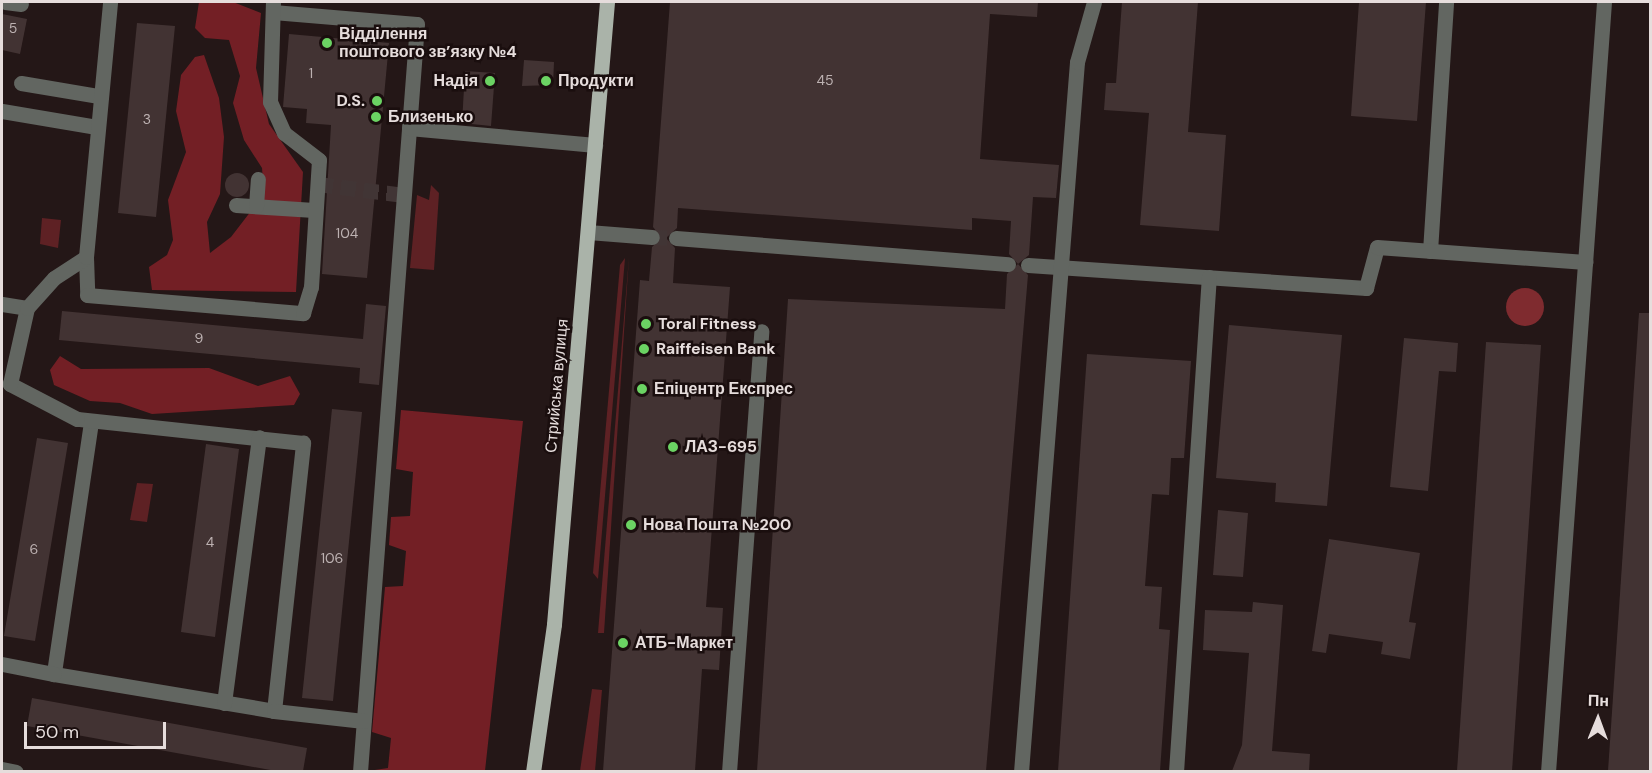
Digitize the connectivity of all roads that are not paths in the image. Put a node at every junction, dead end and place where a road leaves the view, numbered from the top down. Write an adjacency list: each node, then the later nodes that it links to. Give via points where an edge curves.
1 (110, 2): 8 (street)
2 (607, 2): 12 (main road, Стрийська вулиця)
3 (1094, 2): 25 (street, via 1077,62)
4 (1446, 2): 20 (street)
5 (1604, 2): 22 (street)
6 (273, 7): 11 (street, via 417,24); 16 (street, via 270,102 284,133 319,160)
7 (21, 83): 8 (street)
8 (99, 96): 10 (street)
9 (2, 111): 10 (street)
10 (97, 127): 21 (street)
11 (409, 128): 12 (street); 36 (street)
12 (595, 145): 17 (main road, Стрийська вулиця)
13 (258, 180): 15 (street)
14 (236, 205): 15 (street)
15 (256, 206): 16 (street)
16 (314, 210): 21 (street, via 311,287 303,313 87,295)
17 (588, 232): 18 (street); 40 (main road, Стрийська вулиця, via 554,624)
18 (652, 237)
19 (676, 238): 23 (street)
20 (1430, 251): 22 (street); 26 (street, via 1377,247 1366,288)
21 (86, 257): 28 (street, via 54,278)
22 (1585, 262): 44 (street)
23 (1008, 264)
24 (1028, 265): 25 (street)
25 (1061, 267): 26 (street); 42 (street)
26 (1209, 277): 43 (street)
27 (2, 304): 28 (street)
28 (27, 308): 30 (street, via 10,384 50,407)
29 (761, 331): 41 (street)
30 (91, 422): 31 (street); 33 (street)
31 (259, 438): 34 (street); 35 (street, via 303,443)
32 (2, 664): 33 (street)
33 (54, 674): 34 (street)
34 (224, 703): 35 (street)
35 (274, 711): 36 (street)
36 (363, 721): 39 (street)
37 (2, 769): 38 (street)
38 (16, 771)
39 (360, 771)
40 (533, 771)
41 (729, 771)
42 (1021, 771)
43 (1176, 771)
44 (1548, 771)

